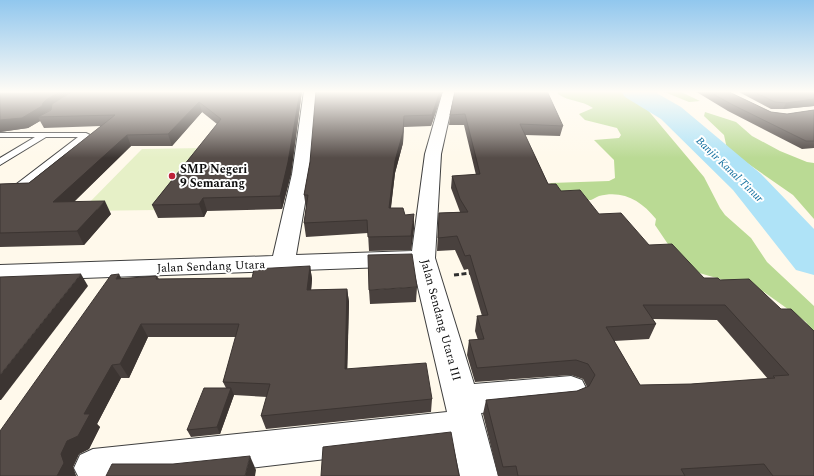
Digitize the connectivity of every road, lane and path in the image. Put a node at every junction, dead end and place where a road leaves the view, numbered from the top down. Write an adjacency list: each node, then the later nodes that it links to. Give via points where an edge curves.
1 (308, 113): 9 (street, via 301,174)
2 (447, 113): 10 (street, Jalan Sendang Utara III, via 434,154)
3 (36, 128): 6 (lane)
4 (45, 134): 6 (lane); 7 (lane); 8 (lane, via 86,135 13,191)
5 (0, 135): 6 (lane)
6 (24, 135)
7 (0, 162)
8 (0, 195)
9 (283, 263): 10 (street, Jalan Sendang Utara); 11 (street, Jalan Sendang Utara)
10 (425, 268): 12 (path); 16 (street, Jalan Sendang Utara III)
11 (115, 270): 13 (street, Jalan Sendang Utara); 14 (street)
12 (475, 272)
13 (0, 273)
14 (96, 296)
15 (571, 390): 16 (street)
16 (465, 413): 17 (street); 18 (street, Jalan Sendang Utara III)
17 (93, 468)
18 (479, 476)

